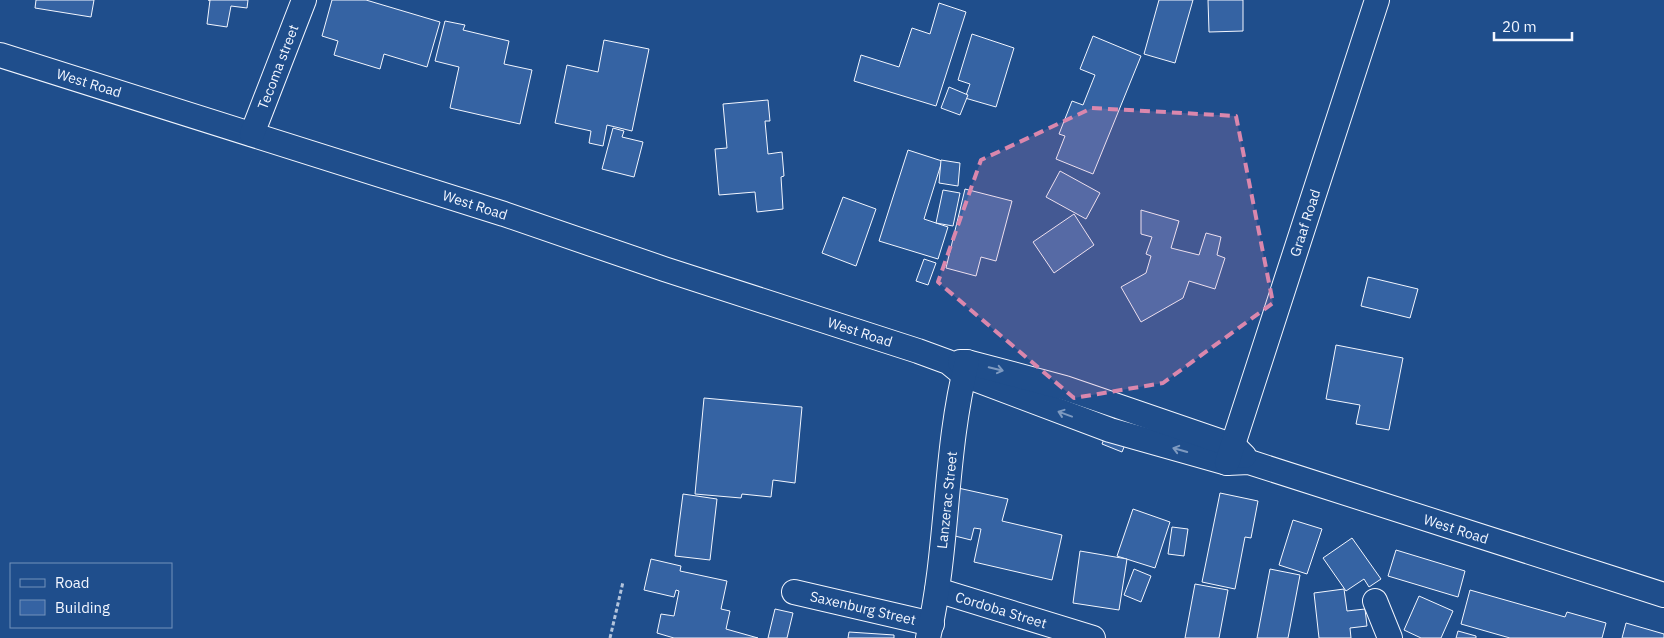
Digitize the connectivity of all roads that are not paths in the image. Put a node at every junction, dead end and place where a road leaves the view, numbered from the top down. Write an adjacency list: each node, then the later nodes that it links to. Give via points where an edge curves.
1 (304, 0): 4 (street, Tecoma street)
2 (1377, 0): 6 (street, Graaf Road)
3 (0, 55): 4 (street, West Road)
4 (252, 134): 5 (street, West Road, via 504,214)
5 (959, 366): 6 (street, West Road, via 1065,388); 7 (street, Lanzerac Street)
6 (1237, 457): 9 (street, West Road)
7 (937, 590): 11 (street, Lanzerac Street); 12 (street, Cordoba Street)
8 (794, 592): 11 (street, Saxenburg Street)
9 (1664, 595)
10 (1375, 601): 13 (street)
11 (930, 631)
12 (1093, 638)
13 (1390, 638)

